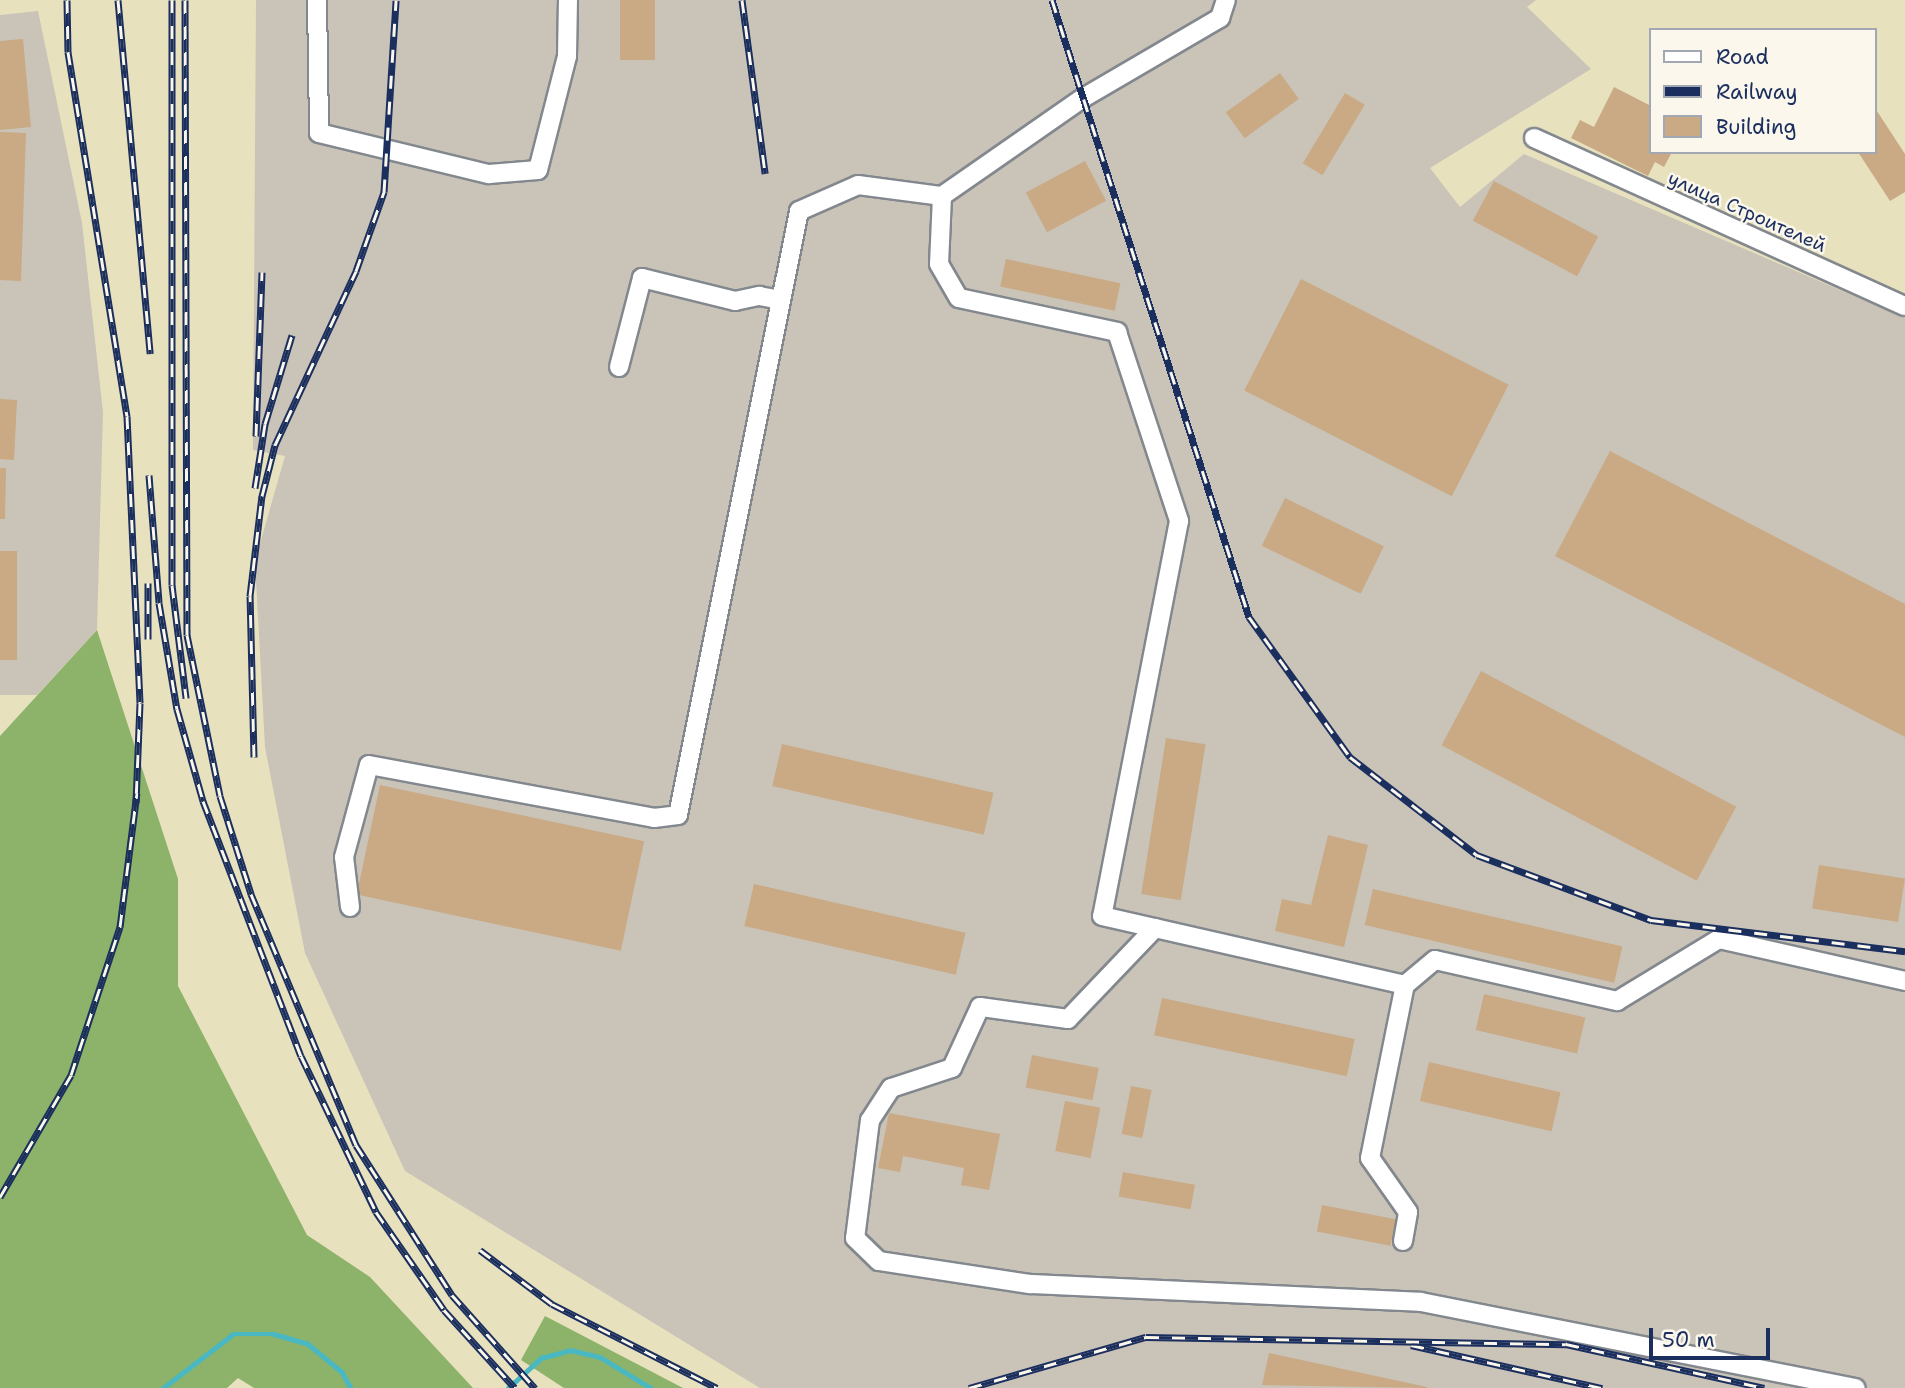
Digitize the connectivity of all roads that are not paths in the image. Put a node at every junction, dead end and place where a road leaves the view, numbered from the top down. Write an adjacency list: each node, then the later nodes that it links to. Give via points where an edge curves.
1 (317, 0): 2 (street, via 319,133 489,174 538,170 567,56)
2 (568, 0)
3 (1226, 0): 5 (street, via 1220,18 1083,98)
4 (1534, 138): 7 (street, улица Строителей)
5 (942, 197): 6 (street, via 858,185 799,211); 10 (street, via 939,264 959,298 1117,332 1179,521 1102,916)
6 (782, 300): 8 (street, via 759,296 735,301 642,278); 9 (street, via 678,815 654,818 369,765 344,857)
7 (1905, 306)
8 (620, 366)
9 (350, 907)
10 (1155, 928): 12 (street); 14 (street, via 1069,1018 980,1007 952,1068 891,1088 870,1120 855,1238 879,1261 1030,1284 1421,1302)
11 (1905, 981): 12 (street, via 1720,939 1617,1001 1435,960)
12 (1405, 985): 13 (street, via 1370,1158 1408,1212)
13 (1403, 1241)
14 (1856, 1388)

